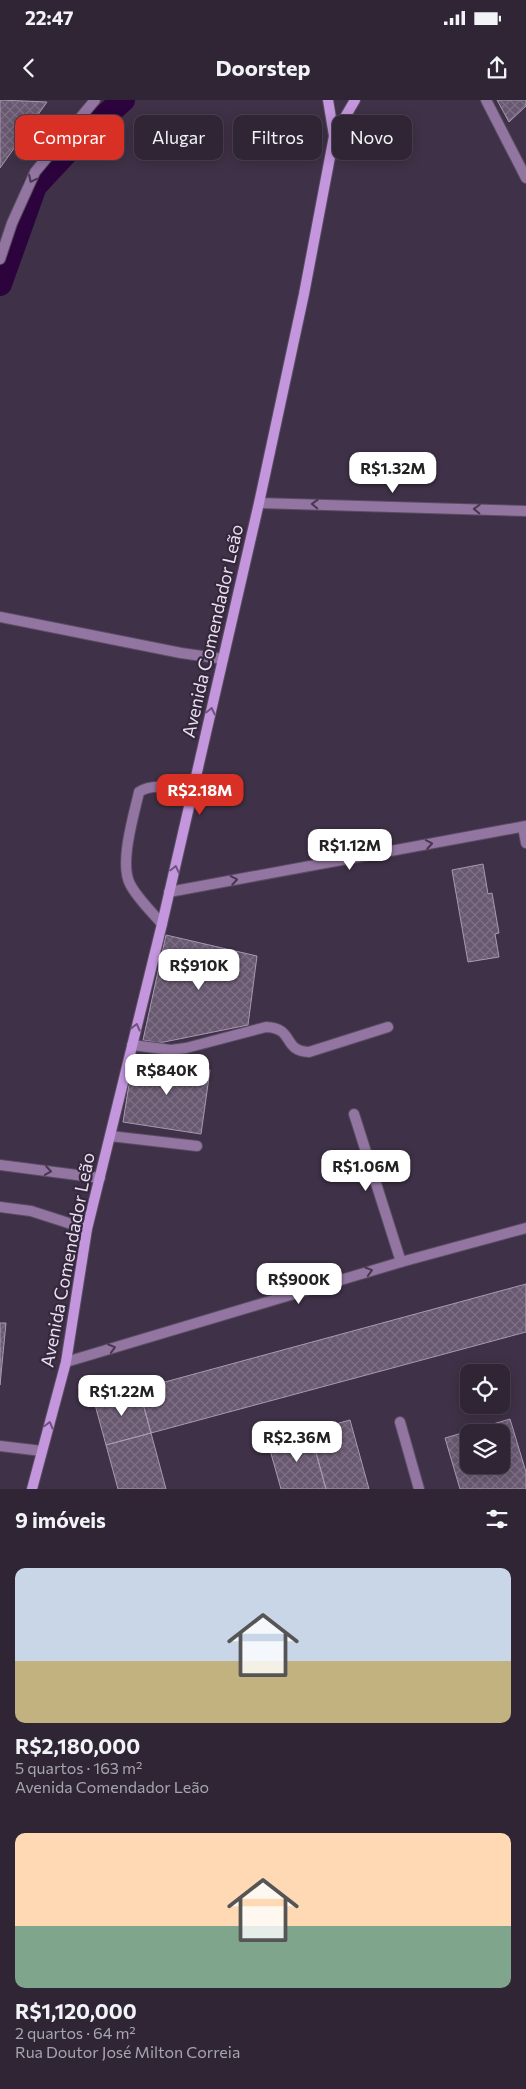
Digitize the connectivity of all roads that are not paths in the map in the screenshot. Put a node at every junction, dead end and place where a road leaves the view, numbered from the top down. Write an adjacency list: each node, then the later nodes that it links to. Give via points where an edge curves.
1 (95, 100): 9 (street, one-way to 9, via 35,172)
2 (328, 100): 6 (main road, Avenida Comendador Leão)
3 (355, 100): 5 (main road)
4 (486, 100): 8 (street)
5 (346, 115)
6 (332, 124)
7 (332, 147): 10 (main road, Avenida Comendador Leão)
8 (526, 178)
9 (0, 259)
10 (259, 503): 11 (street, one-way to 10); 13 (main road, Avenida Comendador Leão)
11 (526, 511)
12 (0, 617): 13 (street, via 181,653)
13 (223, 658): 14 (main road, Avenida Comendador Leão, one-way to 13)
14 (192, 792): 17 (main road, Avenida Comendador Leão, one-way to 14); 18 (street, via 154,786 139,792 126,870 130,884)
15 (525, 826): 16 (street); 17 (street, one-way to 15)
16 (526, 843)
17 (169, 892): 18 (main road, Avenida Comendador Leão)
18 (162, 924): 20 (main road, Avenida Comendador Leão, one-way to 18)
19 (388, 1027): 20 (street, via 309,1052 293,1048 283,1031 266,1026 186,1048 171,1050)
20 (132, 1045): 22 (main road, Avenida Comendador Leão)
21 (354, 1114): 29 (street)
22 (110, 1136): 23 (street); 25 (main road, Avenida Comendador Leão)
23 (197, 1146)
24 (0, 1165): 25 (street, one-way to 25)
25 (100, 1178): 28 (main road, Avenida Comendador Leão)
26 (0, 1207): 28 (street, via 30,1211)
27 (526, 1228): 29 (street)
28 (87, 1229): 30 (main road, Avenida Comendador Leão)
29 (401, 1262): 30 (street, one-way to 29)
30 (66, 1362): 33 (main road, Avenida Comendador Leão, one-way to 30)
31 (400, 1422): 35 (street)
32 (0, 1446): 33 (street)
33 (42, 1451): 34 (main road, Avenida Comendador Leão)
34 (32, 1489)
35 (419, 1489)

